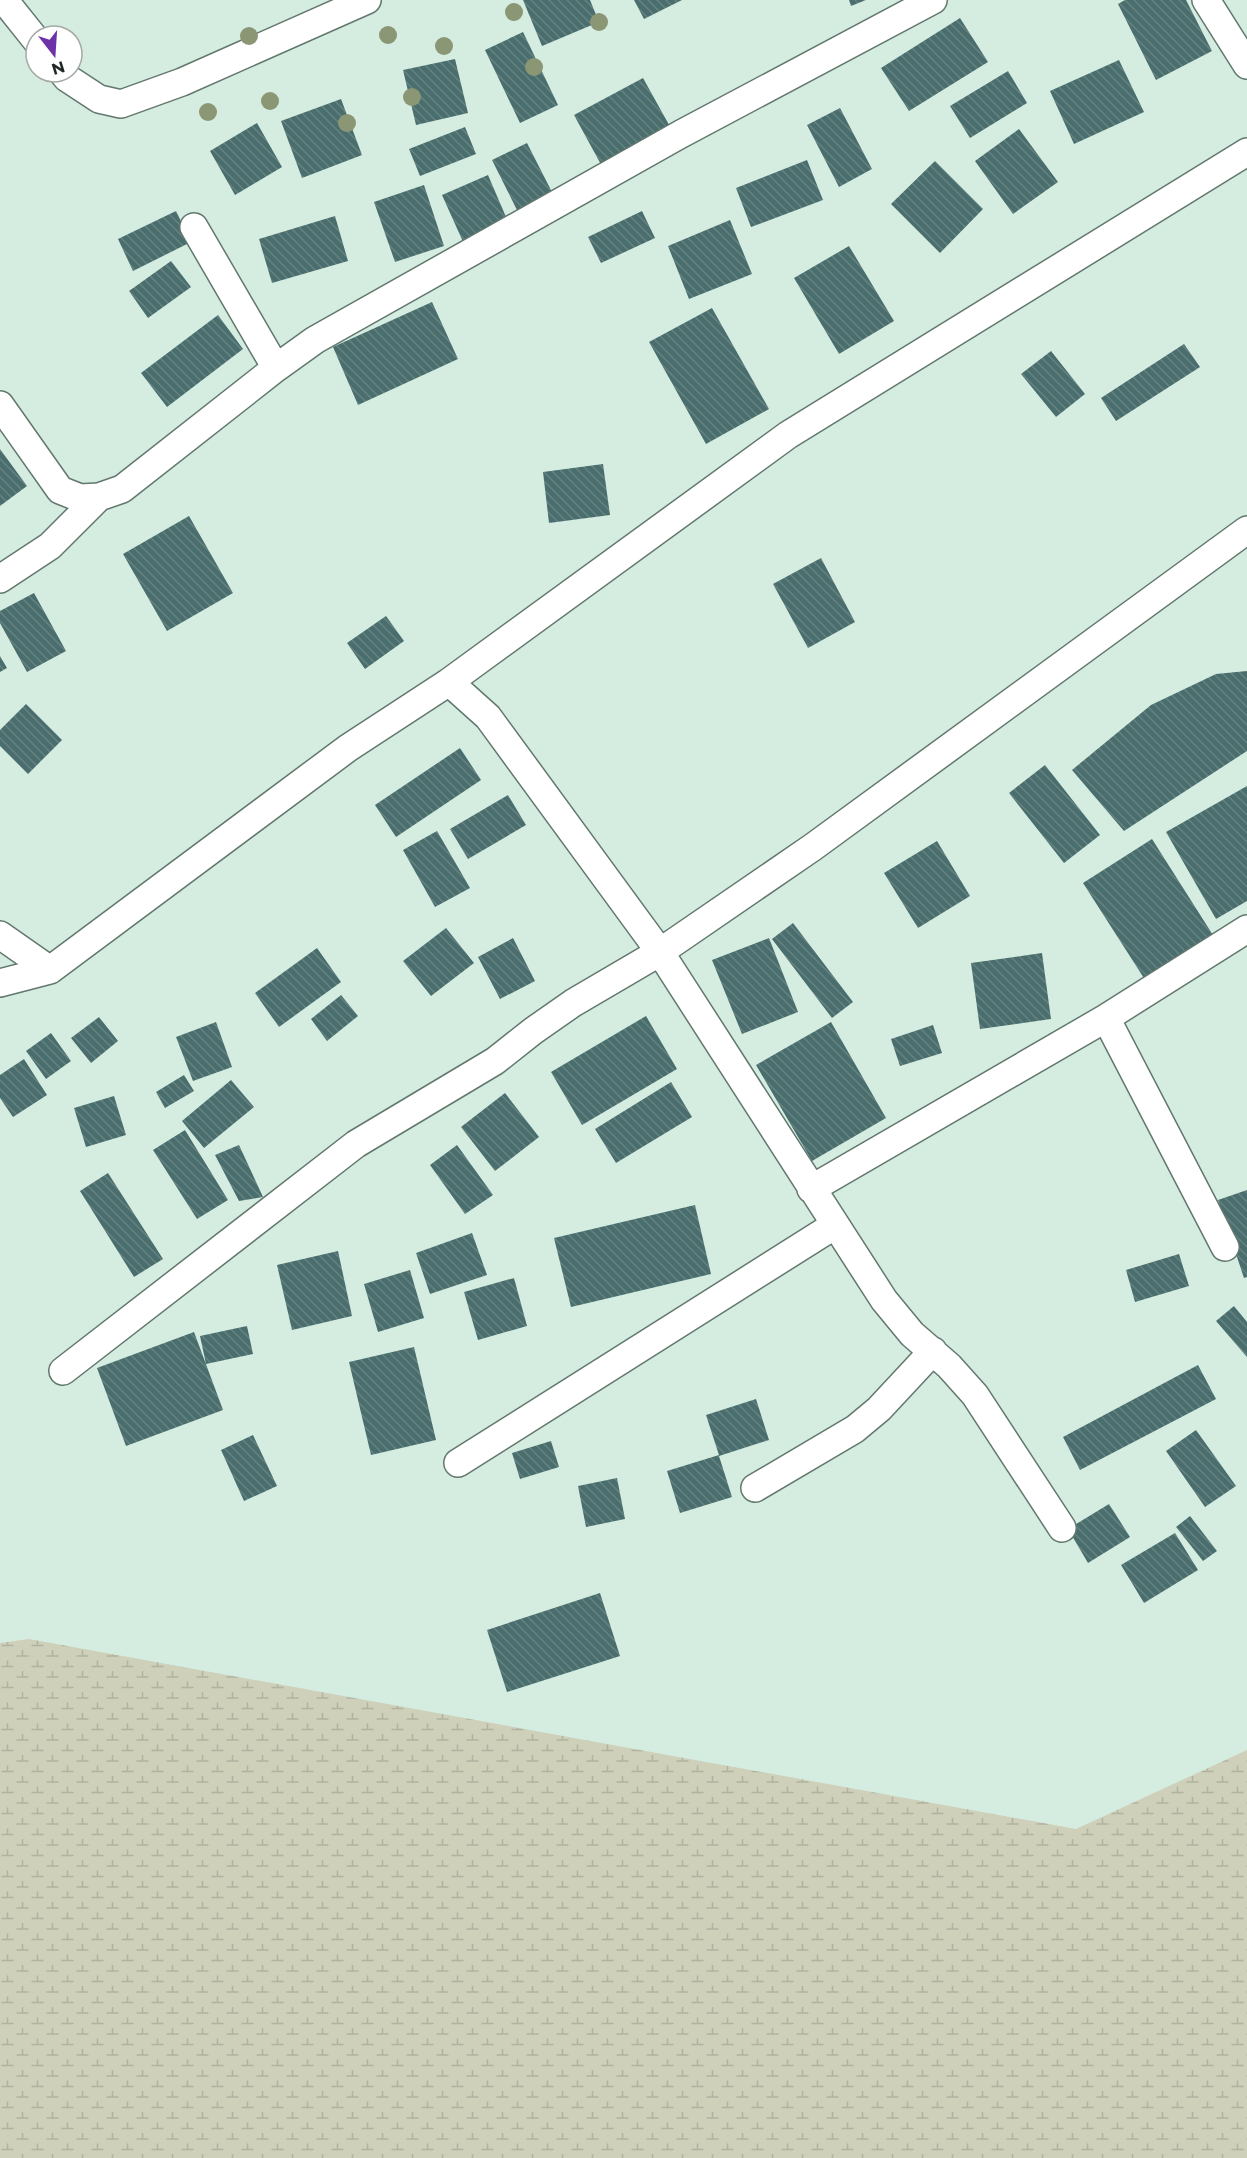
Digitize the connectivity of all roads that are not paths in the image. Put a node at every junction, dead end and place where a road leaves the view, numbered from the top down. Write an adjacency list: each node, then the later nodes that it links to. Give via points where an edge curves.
1 (4, 0): 5 (street)
2 (367, 0): 7 (street, via 182,82 121,104 99,99)
3 (933, 0): 10 (street, via 661,146 315,340)
4 (1206, 0): 6 (street)
5 (24, 25)
6 (1247, 65)
7 (76, 84)
8 (1247, 152): 15 (street, via 788,435)
9 (194, 227): 10 (street)
10 (276, 368): 12 (street, via 122,489)
11 (0, 405): 12 (street, via 60,490 80,498)
12 (99, 497): 14 (street, via 50,546)
13 (1247, 530): 18 (street, via 813,847)
14 (0, 579)
15 (449, 682): 18 (street, via 488,717); 19 (street, via 348,748)
16 (1247, 930): 21 (street)
17 (0, 935): 19 (street)
18 (660, 952): 22 (street); 26 (street, via 357,1144)
19 (50, 970): 20 (street)
20 (0, 983)
21 (1106, 1018): 22 (street); 24 (street)
22 (811, 1189): 23 (street)
23 (835, 1225): 25 (street, via 884,1300 912,1334); 27 (street)
24 (1225, 1247)
25 (933, 1351): 28 (street, via 855,1429); 29 (street, via 975,1395)
26 (63, 1371)
27 (458, 1463)
28 (755, 1488)
29 (1062, 1528)

